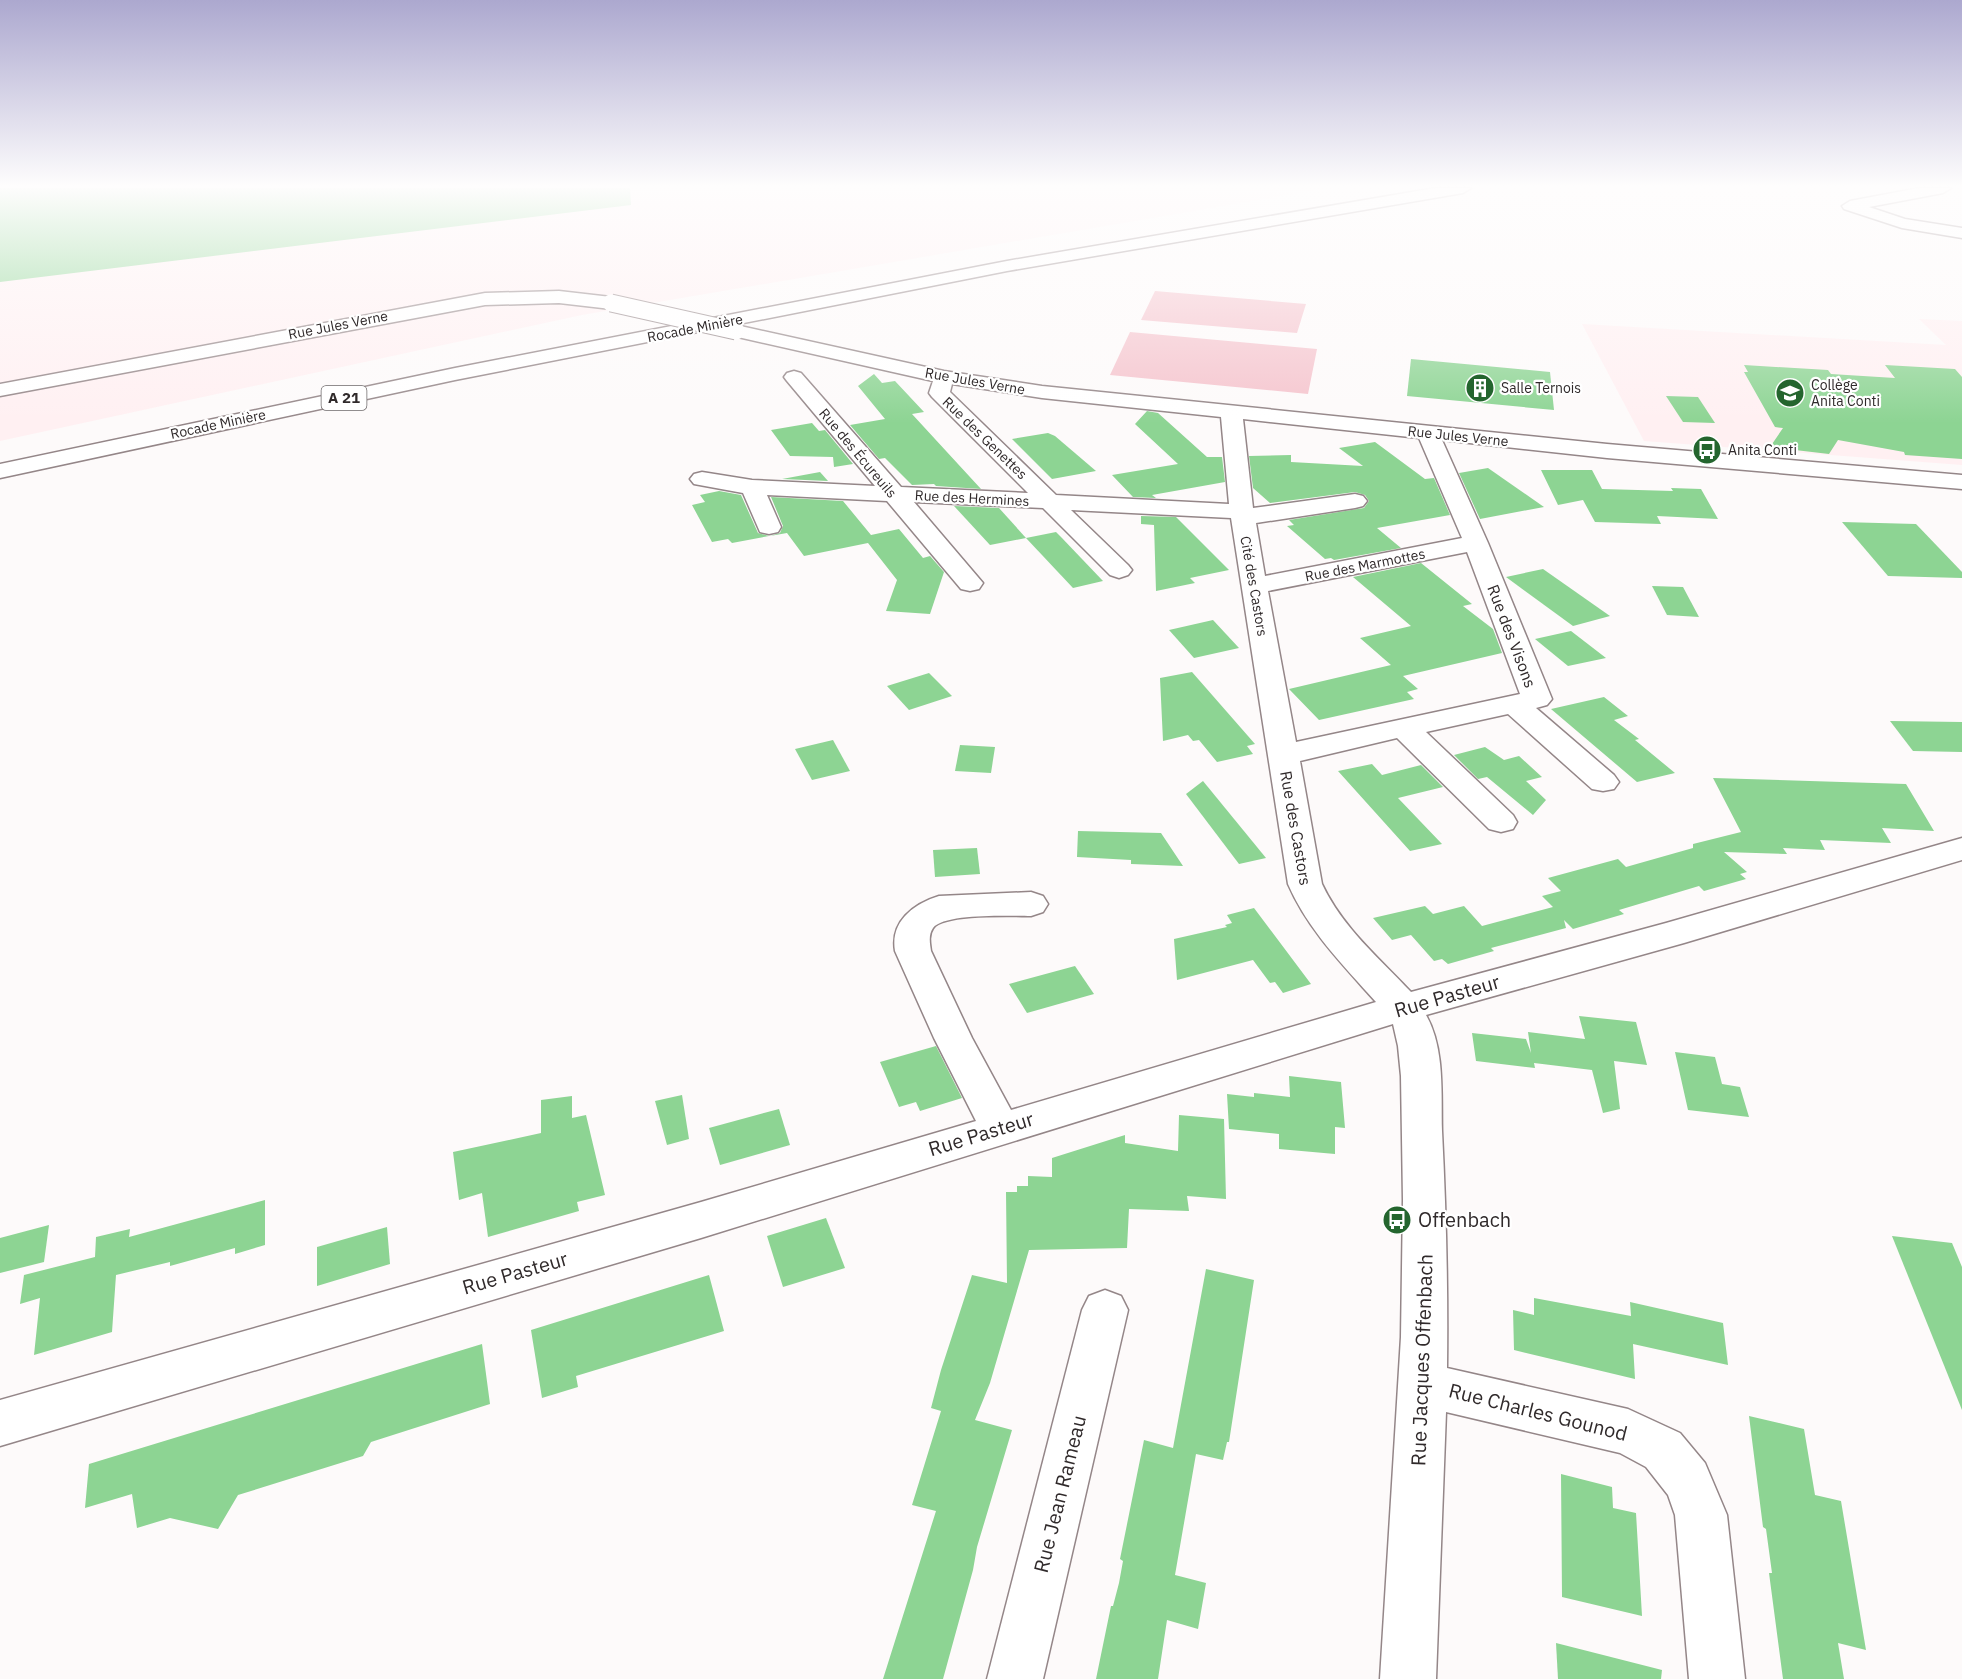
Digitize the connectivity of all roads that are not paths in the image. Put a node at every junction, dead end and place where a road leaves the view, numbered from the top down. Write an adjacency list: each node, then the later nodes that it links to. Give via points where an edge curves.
1 (954, 266): 8 (main road, Rocade Minière / A 21)
2 (1005, 266): 9 (main road, Rocade Minière / A 21, via 455,374)
3 (794, 377): 13 (main road, Rue des Écureuils)
4 (944, 377): 5 (main road, Rue Jules Verne, bridge, via 611,303 559,297 485,298); 6 (main road, Rue Jules Verne); 15 (main road, Rue des Genettes, via 939,393)
5 (0, 390)
6 (1231, 413): 7 (main road, Rue Jules Verne); 16 (main road, Cité des Castors)
7 (1428, 433): 11 (main road, Rue Jules Verne); 18 (main road, Rue des Visons)
8 (0, 455)
9 (0, 471)
10 (702, 479): 12 (main road, Rue des Hermines)
11 (1962, 482)
12 (752, 488): 13 (main road, Rue des Hermines); 17 (main road)
13 (892, 494): 15 (main road, Rue des Hermines); 20 (main road, Rue des Écureuils)
14 (1355, 501): 16 (main road, Rue des Hermines, via 1256,516)
15 (1051, 502): 16 (main road, Rue des Hermines); 19 (main road, Rue des Genettes)
16 (1242, 514): 21 (main road, Cité des Castors)
17 (769, 527)
18 (1476, 543): 21 (main road, Rue des Marmottes); 22 (main road, Rue des Visons, via 1537,699)
19 (1119, 570)
20 (970, 583)
21 (1254, 586): 24 (main road, Cité des Castors)
22 (1514, 704): 23 (main road, Rue des Visons); 25 (main road)
23 (1405, 729): 24 (main road, Rue des Visons); 26 (main road)
24 (1284, 757): 29 (main road, Rue des Castors, via 1311,901 1328,926)
25 (1603, 782)
26 (1502, 822)
27 (1962, 849): 29 (main road, Rue Pasteur)
28 (1031, 904): 30 (main road, via 939,908 918,921 910,940 953,1038)
29 (1402, 1008): 30 (main road, Rue Pasteur); 32 (main road, Rue Jacques Offenbach, via 1413,1024 1418,1058 1425,1198)
30 (1000, 1128): 33 (main road, Rue Pasteur, via 701,1220)
31 (1104, 1310): 34 (main road, Rue Jean Rameau)
32 (1421, 1384): 35 (main road, Rue Jacques Offenbach); 36 (main road, Rue Charles Gounod, via 1628,1432 1663,1450 1687,1480 1701,1515)
33 (0, 1423)
34 (1015, 1679)
35 (1408, 1679)
36 (1717, 1679)

